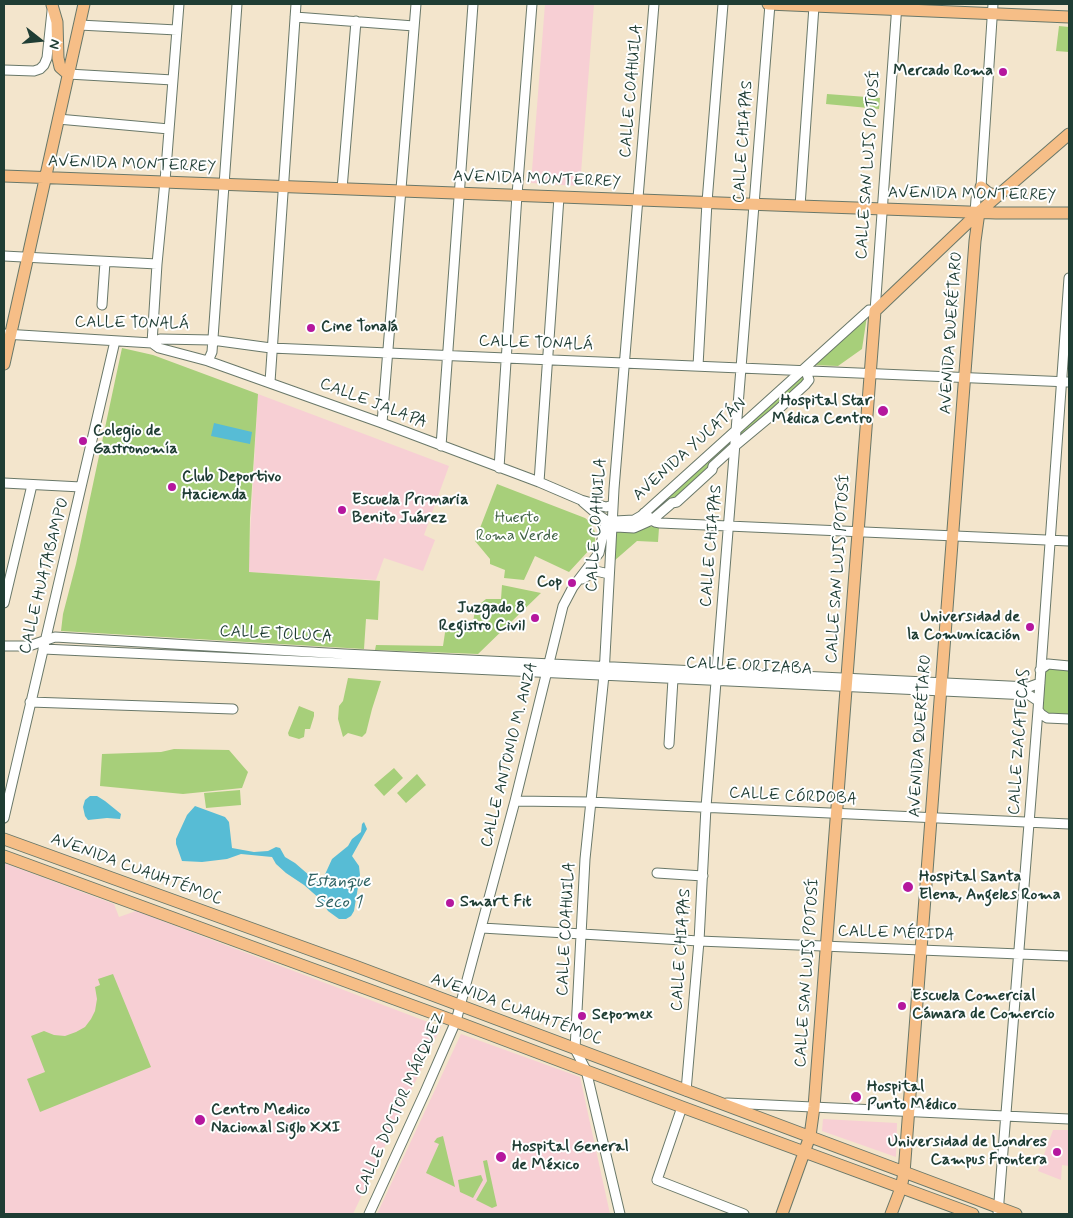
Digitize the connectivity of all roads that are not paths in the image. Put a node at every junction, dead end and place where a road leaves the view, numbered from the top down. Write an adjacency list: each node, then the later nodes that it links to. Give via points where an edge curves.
1 (84, 4): 18 (main road)
2 (178, 4): 20 (street)
3 (237, 4): 30 (street)
4 (296, 4): 15 (street)
5 (416, 4): 19 (street)
6 (473, 4): 35 (street)
7 (532, 4): 36 (street)
8 (654, 4): 39 (street, CALLE COAHUILA)
9 (723, 4): 40 (street)
10 (769, 4): 12 (main road); 41 (street, CALLE CHIAPAS)
11 (52, 5): 21 (street, via 47,58 40,69); 22 (main road, via 57,22 60,67)
12 (814, 6): 13 (main road); 42 (street)
13 (897, 7): 14 (main road); 43 (street, CALLE SAN LUIS POTOSÍ)
14 (992, 9): 16 (main road); 32 (street, AVENIDA QUERÉTARO)
15 (295, 17): 17 (street); 31 (street)
16 (1069, 18)
17 (356, 21): 19 (street); 33 (street)
18 (79, 25): 20 (street); 22 (main road)
19 (414, 26): 34 (street)
20 (177, 30): 23 (street)
21 (4, 70)
22 (68, 74): 23 (street); 24 (main road)
23 (173, 80): 25 (street)
24 (58, 120): 25 (street); 28 (main road)
25 (169, 128): 29 (street)
26 (1069, 134): 37 (main road)
27 (4, 176): 28 (main road, AVENIDA MONTERREY)
28 (45, 177): 29 (main road, AVENIDA MONTERREY); 49 (main road)
29 (166, 181): 30 (main road, AVENIDA MONTERREY); 51 (street)
30 (223, 185): 31 (main road, AVENIDA MONTERREY); 56 (street)
31 (284, 186): 33 (main road, AVENIDA MONTERREY); 59 (street)
32 (981, 187): 37 (main road); 45 (street, AVENIDA QUERÉTARO, via 976,199)
33 (342, 189): 34 (main road, AVENIDA MONTERREY)
34 (401, 191): 35 (main road, AVENIDA MONTERREY); 60 (street)
35 (460, 193): 36 (main road, AVENIDA MONTERREY); 61 (street)
36 (517, 195): 38 (main road, AVENIDA MONTERREY); 62 (street)
37 (998, 196): 45 (main road, AVENIDA YUCATÁN)
38 (559, 197): 39 (main road, AVENIDA MONTERREY); 63 (street)
39 (638, 200): 40 (main road, AVENIDA MONTERREY); 65 (street, CALLE COAHUILA)
40 (707, 202): 41 (main road, AVENIDA MONTERREY); 67 (street)
41 (755, 204): 42 (main road, AVENIDA MONTERREY); 68 (street, CALLE CHIAPAS)
42 (800, 206): 43 (main road, AVENIDA MONTERREY)
43 (882, 209): 44 (main road, AVENIDA MONTERREY); 54 (street, CALLE SAN LUIS POTOSÍ)
44 (950, 211): 45 (main road, AVENIDA MONTERREY); 47 (main road)
45 (977, 212): 46 (main road, AVENIDA MONTERREY); 47 (main road, AVENIDA YUCATÁN); 71 (main road, AVENIDA QUERÉTARO)
46 (1069, 213)
47 (960, 230): 54 (main road, AVENIDA YUCATÁN)
48 (4, 256): 49 (street)
49 (27, 258): 50 (street); 55 (main road)
50 (105, 262): 51 (street); 53 (street)
51 (157, 264): 58 (street)
52 (1069, 278): 72 (street, CALLE ZACATECAS)
53 (102, 305)
54 (875, 311): 69 (street, AVENIDA YUCATÁN, via 869,310); 70 (main road, CALLE SAN LUIS POTOSÍ)
55 (7, 334): 57 (street, CALLE TONALÁ); 66 (main road)
56 (212, 340): 58 (street, CALLE TONALÁ, via 160,339); 59 (street, CALLE TONALÁ); 64 (street)
57 (115, 341): 58 (street, CALLE TONALÁ); 82 (street, CALLE HUATABAMPO)
58 (152, 342): 64 (street, CALLE JALAPA, via 159,348)
59 (271, 348): 60 (street, CALLE TONALÁ); 73 (street)
60 (388, 353): 61 (street, CALLE TONALÁ); 74 (street)
61 (448, 356): 62 (street, CALLE TONALÁ); 77 (street)
62 (507, 358): 63 (street, CALLE TONALÁ); 78 (street)
63 (549, 360): 65 (street, CALLE TONALÁ); 79 (street)
64 (208, 361): 73 (street, CALLE JALAPA)
65 (625, 362): 67 (street, CALLE TONALÁ); 84 (street, CALLE COAHUILA)
66 (4, 364)
67 (698, 366): 68 (street, CALLE TONALÁ)
68 (742, 368): 69 (street, CALLE TONALÁ); 75 (street, CALLE CHIAPAS)
69 (804, 371): 70 (street, CALLE TONALÁ); 75 (street, AVENIDA YUCATÁN); 76 (street, AVENIDA YUCATÁN, via 809,380 805,385)
70 (870, 374): 71 (street, CALLE TONALÁ); 89 (main road, CALLE SAN LUIS POTOSÍ)
71 (965, 378): 72 (street, CALLE TONALÁ); 90 (main road, AVENIDA QUERÉTARO)
72 (1066, 381): 91 (street, CALLE ZACATECAS)
73 (270, 382): 74 (street, CALLE JALAPA)
74 (382, 423): 77 (street, CALLE JALAPA)
75 (737, 429): 76 (street, CALLE CHIAPAS); 85 (street, AVENIDA YUCATÁN)
76 (736, 444): 86 (street, AVENIDA YUCATÁN, via 712,470); 88 (street, CALLE CHIAPAS)
77 (441, 446): 78 (street, CALLE JALAPA)
78 (499, 468): 79 (street, CALLE JALAPA)
79 (539, 482): 83 (street, CALLE JALAPA)
80 (4, 484): 81 (street)
81 (32, 485): 82 (street); 95 (street)
82 (81, 487): 97 (street, CALLE HUATABAMPO)
83 (581, 500): 84 (street, CALLE JALAPA, via 606,507); 87 (street, CALLE JALAPA)
84 (613, 505): 87 (street, CALLE COAHUILA)
85 (644, 513): 86 (street); 87 (street, AVENIDA YUCATÁN, via 634,520)
86 (652, 520): 87 (street, AVENIDA YUCATÁN, via 628,528); 88 (street)
87 (612, 524): 93 (street, CALLE COAHUILA); 94 (street, CALLE ANTONIO M. ANZA, via 605,526 599,552)
88 (729, 526): 89 (street); 102 (street, CALLE CHIAPAS)
89 (858, 532): 90 (street); 104 (main road, CALLE SAN LUIS POTOSÍ)
90 (953, 536): 91 (street); 106 (main road, AVENIDA QUERÉTARO)
91 (1050, 540): 92 (street); 100 (street, CALLE ZACATECAS)
92 (1069, 541)
93 (609, 574): 94 (street, via 596,571); 101 (street, CALLE COAHUILA)
94 (578, 581): 99 (street, CALLE ANTONIO M. ANZA, via 563,606)
95 (4, 604)
96 (4, 646): 97 (street, CALLE TOLUCA)
97 (43, 646): 99 (street, CALLE TOLUCA); 107 (street, CALLE HUATABAMPO)
98 (1069, 666): 100 (street, via 1048,664)
99 (547, 669): 101 (street, CALLE ORIZABA); 112 (street, CALLE ANTONIO M. ANZA)
100 (1040, 670): 105 (street, CALLE ZACATECAS)
101 (604, 671): 102 (street, CALLE ORIZABA); 103 (street, CALLE ORIZABA); 113 (street, CALLE COAHUILA)
102 (717, 676): 103 (street, CALLE ORIZABA); 104 (street, CALLE ORIZABA); 114 (street, CALLE CHIAPAS)
103 (673, 679): 111 (street)
104 (847, 682): 106 (street, CALLE ORIZABA); 115 (main road, CALLE SAN LUIS POTOSÍ)
105 (1040, 683): 106 (street, CALLE ORIZABA, via 1029,687); 108 (street, CALLE ZACATECAS)
106 (941, 687): 108 (street, CALLE ORIZABA, via 1029,695); 117 (main road, AVENIDA QUERÉTARO)
107 (30, 702): 109 (street); 116 (street, CALLE HUATABAMPO)
108 (1038, 705): 110 (street, CALLE ORIZABA, via 1041,714 1047,718); 118 (street, CALLE ZACATECAS)
109 (233, 708)
110 (1069, 719)
111 (669, 744)
112 (515, 801): 113 (street, CALLE CÓRDOBA); 124 (street, CALLE ANTONIO M. ANZA)
113 (590, 802): 114 (street, CALLE CÓRDOBA); 125 (street, CALLE COAHUILA)
114 (706, 807): 115 (street, CALLE CÓRDOBA); 123 (street, CALLE CHIAPAS)
115 (836, 814): 117 (street, CALLE CÓRDOBA); 127 (main road, CALLE SAN LUIS POTOSÍ)
116 (4, 818)
117 (931, 819): 118 (street, CALLE CÓRDOBA); 128 (main road, AVENIDA QUERÉTARO)
118 (1029, 822): 119 (street, CALLE CÓRDOBA); 129 (street, CALLE ZACATECAS)
119 (1069, 824)
120 (4, 839): 131 (main road, AVENIDA CUAUHTÉMOC)
121 (4, 856): 132 (main road, AVENIDA CUAUHTÉMOC)
122 (657, 873): 123 (street)
123 (703, 876): 126 (street, CALLE CHIAPAS)
124 (482, 928): 125 (street, CALLE MÉRIDA); 131 (street, CALLE ANTONIO M. ANZA)
125 (581, 934): 126 (street, CALLE MÉRIDA); 133 (street, CALLE COAHUILA)
126 (699, 941): 127 (street, CALLE MÉRIDA); 135 (street, CALLE CHIAPAS)
127 (826, 946): 128 (street, CALLE MÉRIDA); 138 (main road, CALLE SAN LUIS POTOSÍ)
128 (921, 950): 129 (street, CALLE MÉRIDA); 139 (main road, AVENIDA QUERÉTARO)
129 (1019, 955): 130 (street, CALLE MÉRIDA); 140 (street, CALLE ZACATECAS)
130 (1069, 956)
131 (460, 1006): 132 (street, CALLE DOCTOR MÁRQUEZ); 133 (main road, AVENIDA CUAUHTÉMOC)
132 (456, 1021): 134 (main road, AVENIDA CUAUHTÉMOC); 147 (street, CALLE DOCTOR MÁRQUEZ)
133 (575, 1049): 134 (street); 135 (main road, AVENIDA CUAUHTÉMOC)
134 (586, 1070): 137 (main road, AVENIDA CUAUHTÉMOC); 148 (street)
135 (686, 1091): 136 (main road, AVENIDA CUAUHTÉMOC)
136 (722, 1103): 138 (street); 142 (main road, AVENIDA CUAUHTÉMOC)
137 (682, 1107): 143 (main road, AVENIDA CUAUHTÉMOC); 149 (street, via 657,1180)
138 (814, 1107): 139 (street); 142 (main road, CALLE SAN LUIS POTOSÍ)
139 (908, 1113): 140 (street); 144 (main road, AVENIDA QUERÉTARO)
140 (1007, 1117): 141 (street); 146 (street, CALLE ZACATECAS)
141 (1069, 1119)
142 (810, 1136): 143 (main road, CALLE SAN LUIS POTOSÍ); 144 (main road, AVENIDA CUAUHTÉMOC)
143 (804, 1152): 145 (main road, AVENIDA CUAUHTÉMOC); 150 (main road, CALLE SAN LUIS POTOSÍ)
144 (904, 1173): 145 (main road, AVENIDA QUERÉTARO); 146 (main road, AVENIDA CUAUHTÉMOC)
145 (901, 1188): 151 (main road, AVENIDA QUERÉTARO); 152 (main road, AVENIDA CUAUHTÉMOC)
146 (999, 1211): 153 (main road, AVENIDA CUAUHTÉMOC)
147 (369, 1214)
148 (620, 1214)
149 (744, 1214)
150 (782, 1214)
151 (891, 1214)
152 (973, 1214)
153 (1016, 1214)

